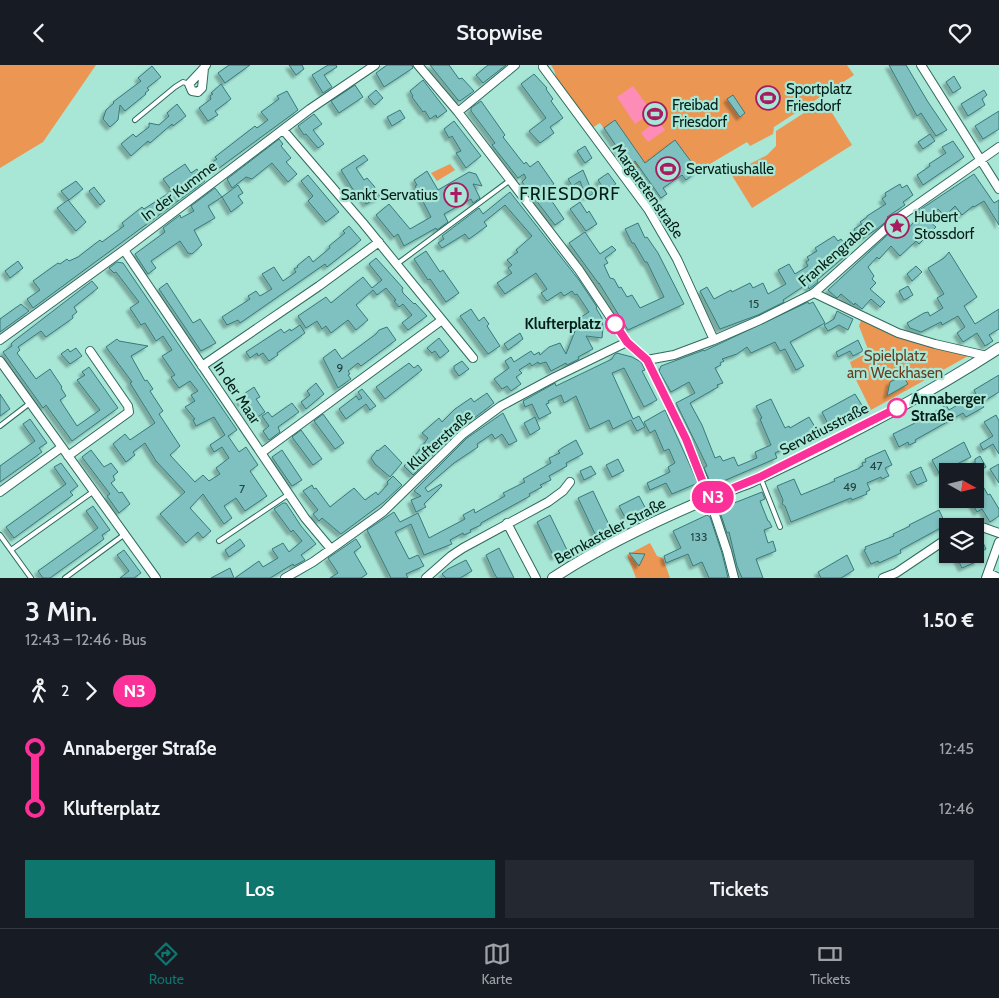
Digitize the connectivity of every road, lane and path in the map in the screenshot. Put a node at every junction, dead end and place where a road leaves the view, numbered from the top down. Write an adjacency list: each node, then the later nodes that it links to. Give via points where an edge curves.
1 (375, 65): 10 (street, In der Kumme, via 310,109)
2 (418, 65): 8 (street)
3 (515, 65): 8 (street)
4 (922, 65): 12 (street)
5 (205, 66): 7 (street); 7 (street, via 201,90 192,91)
6 (543, 67): 20 (street, Margaretenstraße, via 648,209 677,259)
7 (189, 83): 9 (lane, via 183,82 174,87)
8 (458, 112): 13 (street)
9 (135, 120)
10 (284, 131): 15 (street); 16 (street, In der Kumme)
11 (999, 147): 12 (street, Frankengraben)
12 (982, 160): 14 (street); 18 (street, Frankengraben, via 898,218)
13 (510, 181): 17 (lane); 22 (street, via 579,269)
14 (999, 189)
15 (379, 242): 17 (street); 29 (street)
16 (124, 250): 21 (street, In der Kumme); 29 (street, In der Maar)
17 (397, 264): 19 (street)
18 (814, 293): 20 (street, Frankengraben); 25 (street, via 898,333)
19 (442, 320): 26 (street); 33 (street)
20 (714, 340): 27 (street, Frankengraben, via 674,355)
21 (0, 341)
22 (627, 342): 27 (street); 50 (street, Klufterstraße, via 501,406 463,434 384,512)
23 (999, 348): 25 (street, Servatiusstraße)
24 (90, 351): 34 (street, via 129,412)
25 (987, 356): 35 (street, Servatiusstraße, via 878,418)
26 (473, 358)
27 (647, 360): 40 (street, via 686,439)
28 (0, 361): 30 (street)
29 (202, 366): 33 (street, In der Maar)
30 (30, 403): 31 (lane); 32 (street)
31 (0, 426)
32 (62, 447): 34 (street); 38 (street)
33 (261, 453): 39 (street, In der Maar)
34 (68, 455): 37 (street)
35 (760, 477): 40 (street, Servatiusstraße); 42 (lane)
36 (570, 482): 41 (street, via 548,502)
37 (94, 491): 45 (street); 51 (lane)
38 (0, 492)
39 (289, 494): 47 (lane); 50 (street, In der Maar)
40 (709, 498): 59 (street, Bernkasteler Straße, via 609,545); 60 (street)
41 (508, 523): 57 (street, via 463,548); 58 (street)
42 (780, 527)
43 (984, 528): 44 (street)
44 (999, 533)
45 (125, 534): 53 (street); 55 (lane)
46 (0, 535): 51 (lane)
47 (219, 541)
48 (999, 542): 52 (street)
49 (939, 544): 61 (street)
50 (331, 549): 56 (street, Klufterstraße)
51 (11, 550): 54 (lane)
52 (987, 575): 62 (street)
53 (155, 577)
54 (31, 578)
55 (65, 578)
56 (285, 578)
57 (426, 578)
58 (536, 578)
59 (553, 578)
60 (734, 578)
61 (883, 578)
62 (999, 578)

